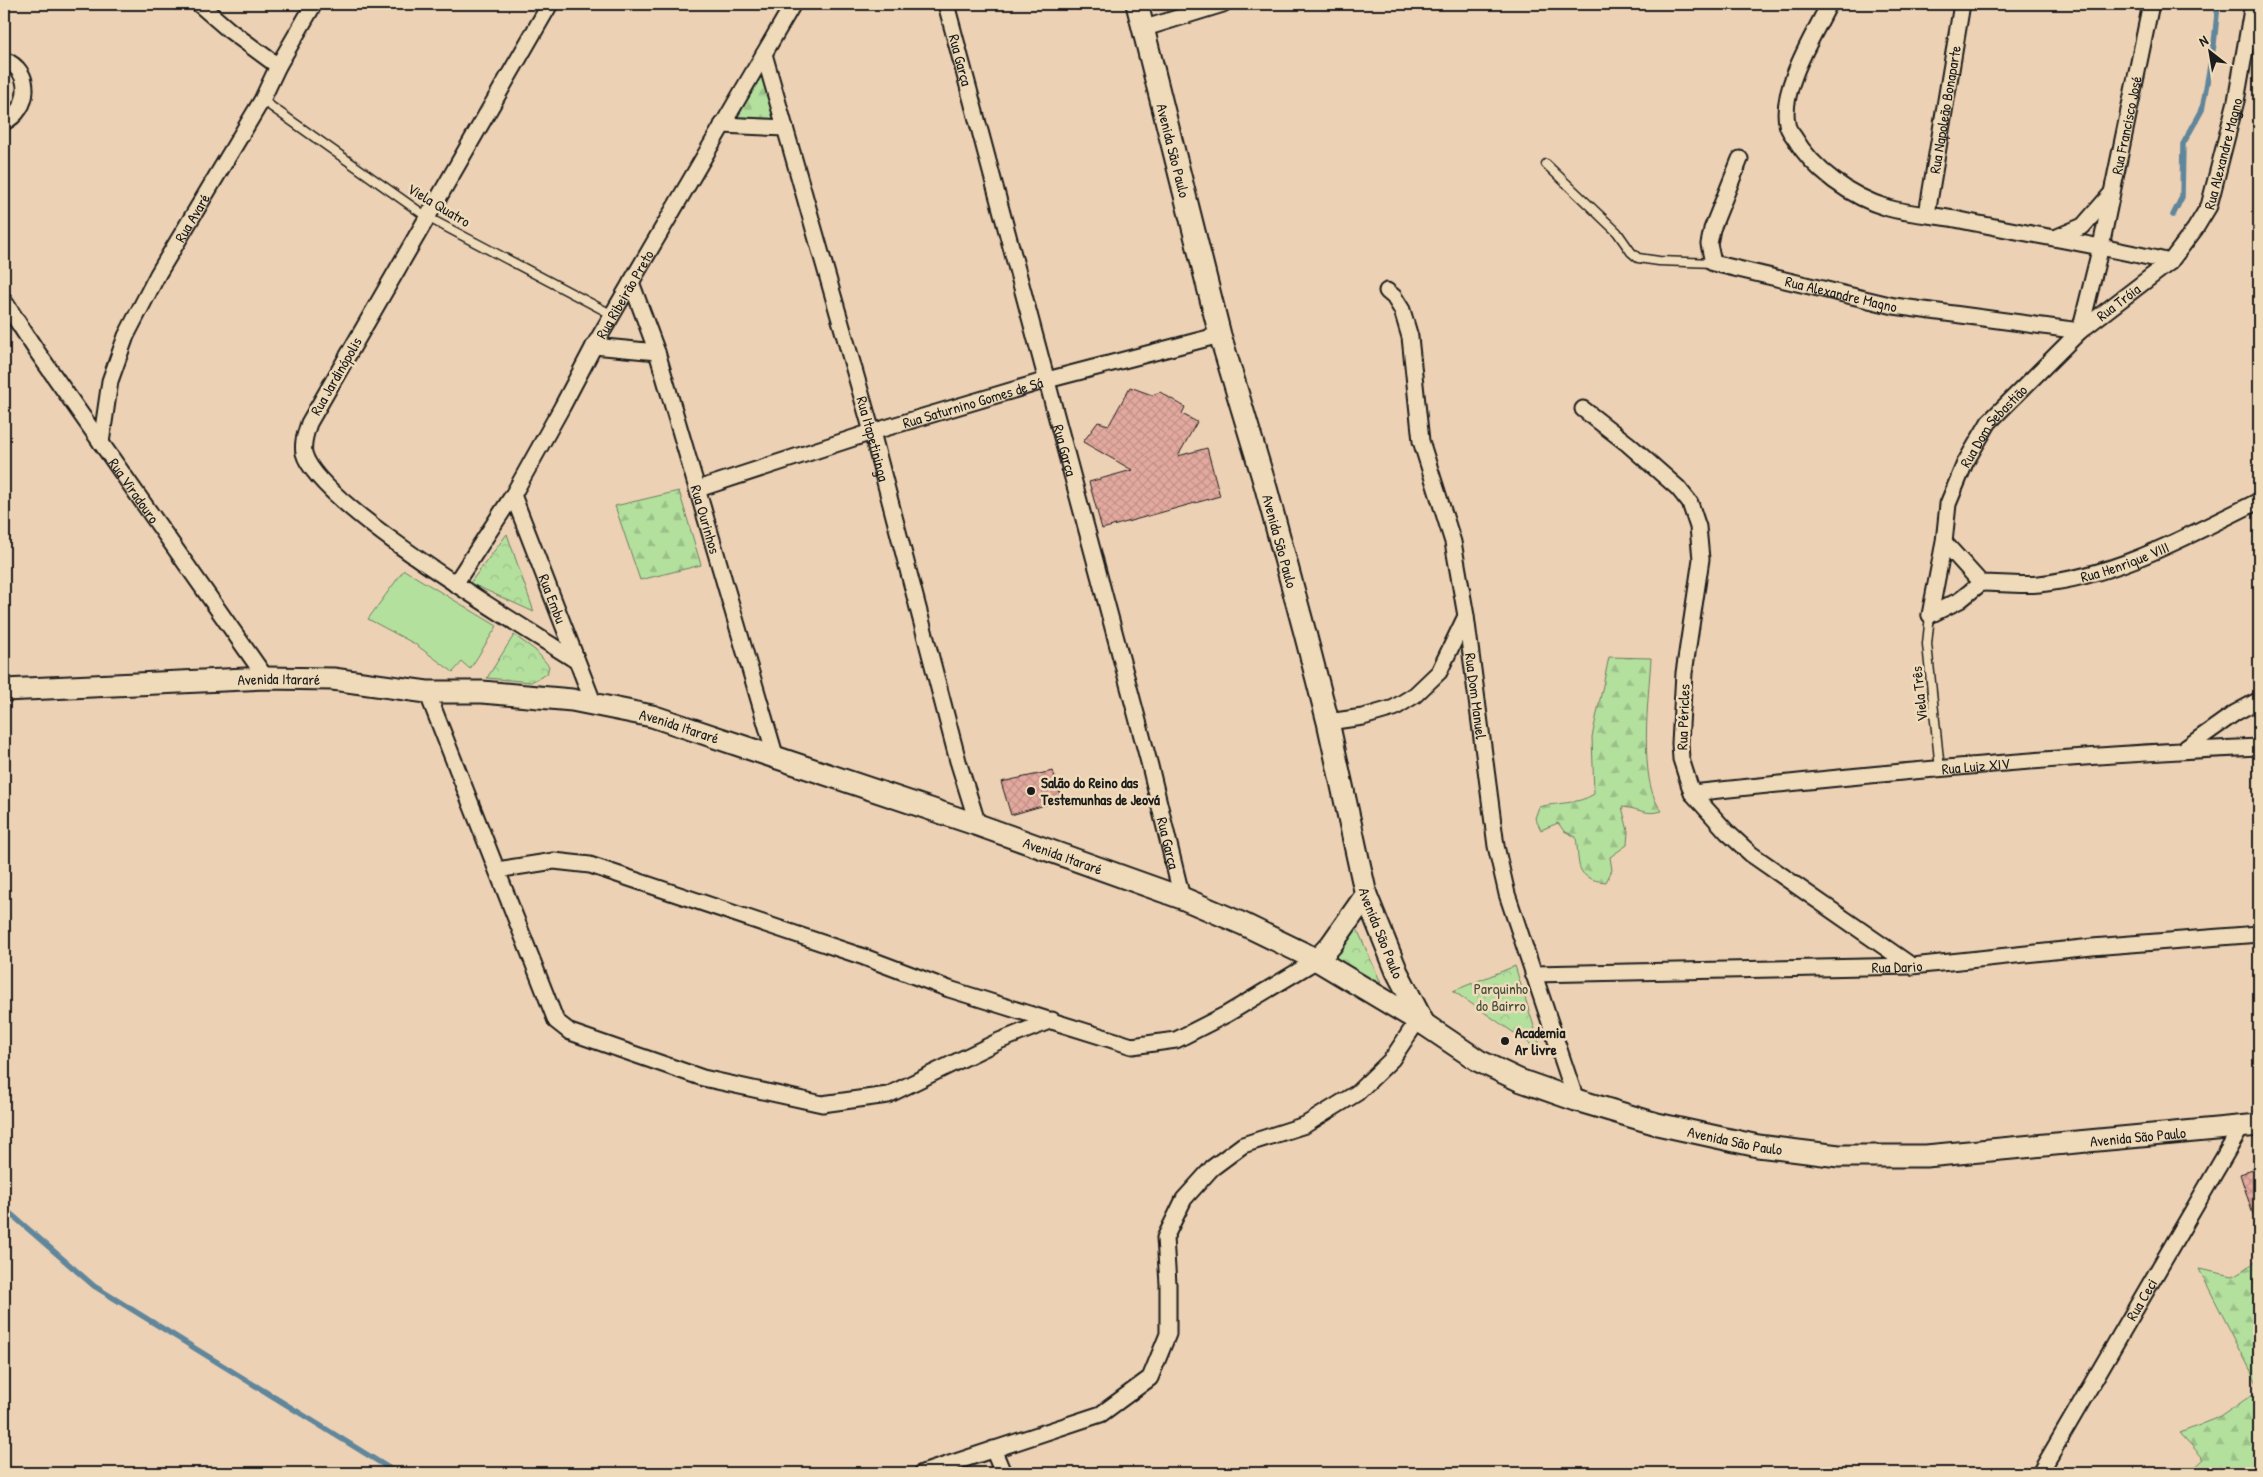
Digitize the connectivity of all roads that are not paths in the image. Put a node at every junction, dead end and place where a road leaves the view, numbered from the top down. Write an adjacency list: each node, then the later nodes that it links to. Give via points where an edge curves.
1 (199, 4): 15 (street)
2 (314, 4): 15 (street, Rua Avaré)
3 (550, 4): 24 (street, Rua Jardinópolis)
4 (793, 4): 13 (street, Rua Ribeirão Preto)
5 (946, 4): 37 (street, Rua Garça)
6 (1137, 4): 12 (main road, Avenida São Paulo)
7 (1223, 4): 12 (street)
8 (1829, 4): 23 (street, via 1787,97 1787,124 1805,155 1822,172 1882,205)
9 (1962, 4): 23 (street, Rua Napoleão Bonaparte)
10 (2151, 4): 22 (street, Rua Francisco José)
11 (2253, 4): 27 (street, Rua Alexandre Magno, via 2236,101 2209,206)
12 (1142, 28): 34 (main road, Avenida São Paulo)
13 (764, 54): 18 (street, Rua Ribeirão Preto); 19 (street, Rua Itapetininga)
14 (4, 60): 17 (street, via 16,67 26,89 19,111)
15 (278, 66): 16 (street, Rua Avaré)
16 (262, 100): 24 (lane, Viela Quatro); 40 (street, Rua Avaré, via 158,274 126,336 110,381)
17 (4, 122)
18 (722, 125): 19 (street); 29 (street, Rua Ribeirão Preto)
19 (785, 128): 39 (street, Rua Itapetininga)
20 (1740, 158): 28 (street, via 1712,229 1709,244)
21 (1546, 164): 28 (lane, via 1617,232 1638,258)
22 (2112, 193): 25 (street, via 2083,226); 26 (street, Rua Francisco José)
23 (1927, 214): 25 (street)
24 (427, 217): 32 (lane, Viela Quatro); 46 (street, Rua Jardinópolis, via 309,423 304,453 318,478 330,490)
25 (2053, 239): 26 (street)
26 (2101, 246): 27 (street); 33 (street, Rua Tróia)
27 (2170, 262): 33 (street, Rua Tróia)
28 (1716, 263): 33 (street, Rua Alexandre Magno, via 1894,306)
29 (631, 282): 32 (street, Rua Ribeirão Preto); 36 (street, Rua Ourinhos)
30 (1387, 292): 48 (street, Rua Dom Manuel, via 1402,310 1410,338 1421,441 1453,542)
31 (4, 301): 40 (street, Rua Viradouro)
32 (613, 315): 35 (street, Rua Ribeirão Preto)
33 (2080, 332): 44 (street, Rua Dom Sebastião, via 1989,422 1965,463 1948,504)
34 (1220, 335): 37 (street, Rua Saturnino Gomes de Sá); 55 (main road, Avenida São Paulo, via 1266,488)
35 (594, 346): 36 (street); 42 (street, Rua Ribeirão Preto)
36 (657, 352): 41 (street, Rua Ourinhos)
37 (1047, 380): 39 (street, Rua Saturnino Gomes de Sá); 64 (street, Rua Garça)
38 (1584, 409): 60 (street, Rua Péricles, via 1678,488 1690,503 1698,527 1700,559 1684,673 1680,743 1681,759)
39 (872, 432): 41 (street, Rua Saturnino Gomes de Sá); 61 (street, Rua Itapetininga, via 958,761)
40 (101, 443): 50 (street, Rua Viradouro)
41 (698, 489): 58 (street, Rua Ourinhos)
42 (513, 495): 46 (street, Rua Ribeirão Preto); 49 (street, Rua Embu)
43 (2259, 500): 45 (street, Rua Henrique VIII, via 2151,553 2086,575 2038,584)
44 (1944, 542): 45 (street); 47 (street)
45 (1981, 583): 47 (street, via 1960,600)
46 (455, 584): 49 (street, Rua Jardinópolis)
47 (1930, 615): 59 (lane, Viela Três, via 1927,644)
48 (1466, 616): 55 (street, via 1439,672 1415,695 1394,708); 68 (street, Rua Dom Manuel, via 1496,846 1507,894)
49 (575, 660): 54 (street, Rua Embu)
50 (266, 678): 51 (main road, Avenida Itararé); 52 (main road, Avenida Itararé, via 334,679)
51 (4, 690)
52 (428, 692): 54 (main road, Avenida Itararé, via 482,692); 62 (street)
53 (2259, 700): 57 (street)
54 (593, 702): 58 (main road, Avenida Itararé, via 652,716)
55 (1328, 722): 63 (main road, Avenida São Paulo)
56 (2259, 746): 57 (street, Rua Luiz XIV)
57 (2183, 750): 59 (street, Rua Luiz XIV)
58 (776, 758): 61 (main road, Avenida Itararé)
59 (1940, 769): 60 (street, Rua Luiz XIV)
60 (1692, 793): 67 (street, Rua Péricles, via 1750,854)
61 (978, 825): 64 (main road, Avenida Itararé)
62 (497, 870): 69 (street, via 554,860 590,865 949,989); 69 (street, via 556,1021 570,1032 704,1078 822,1104 888,1095 999,1041)
63 (1366, 895): 66 (main road, via 1332,945); 70 (main road, Avenida São Paulo)
64 (1182, 898): 66 (main road, Avenida Itararé)
65 (2259, 934): 67 (street, Rua Dario)
66 (1317, 960): 69 (street, via 1176,1040 1132,1046); 70 (main road, Avenida Itararé)
67 (1912, 966): 68 (street, Rua Dario)
68 (1533, 974): 71 (street, Rua Dom Manuel)
69 (1052, 1020)
70 (1421, 1022): 71 (main road, Avenida São Paulo, via 1479,1061 1519,1080); 73 (street, via 1392,1059 1357,1093 1305,1125 1243,1145 1212,1168 1184,1199 1165,1238 1168,1334 1150,1378 1101,1414)
71 (1576, 1100): 72 (main road, Avenida São Paulo, via 1657,1124 1758,1146 1839,1156 1926,1156)
72 (2251, 1125): 76 (street, Rua Ceci)
73 (993, 1449): 74 (street); 75 (street)
74 (922, 1473)
75 (1003, 1473)
76 (2040, 1473)

